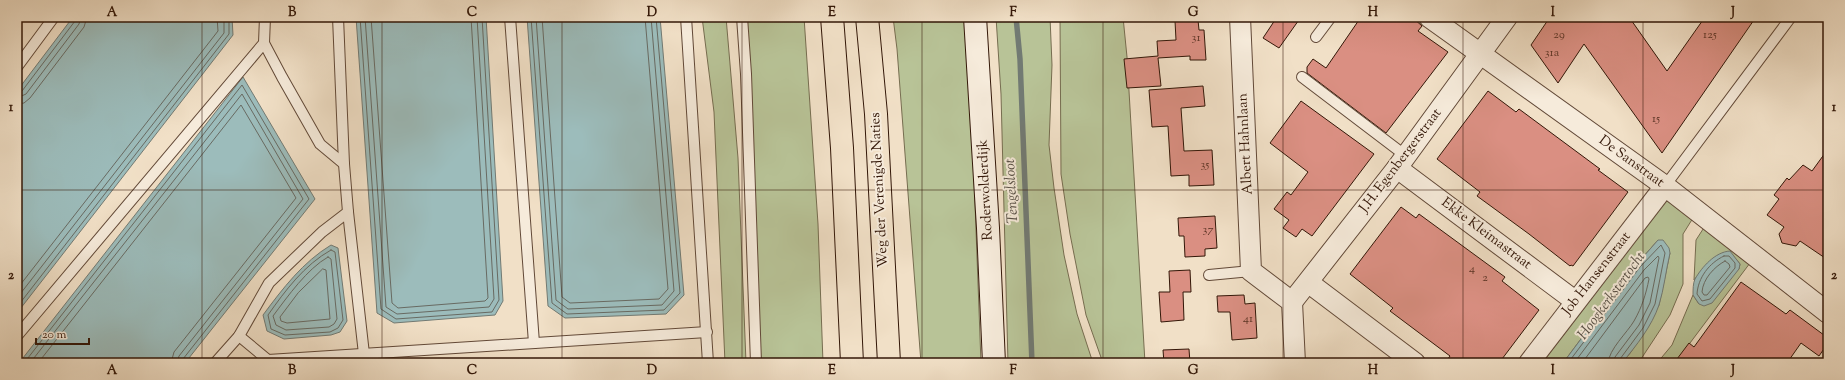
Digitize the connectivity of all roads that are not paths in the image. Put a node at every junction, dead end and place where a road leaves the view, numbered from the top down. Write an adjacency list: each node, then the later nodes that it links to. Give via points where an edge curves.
1 (54, 17): 18 (lane)
2 (265, 17): 16 (lane)
3 (338, 17): 21 (lane)
4 (510, 17): 33 (lane)
5 (686, 17): 30 (lane)
6 (742, 17): 38 (lane)
7 (832, 17): 39 (highway, via 842,148)
8 (867, 17): 40 (highway, Weg der Verenigde Naties, via 876,114)
9 (975, 17): 41 (street, Roderwolderdijk)
10 (1240, 17): 24 (street, Albert Hahnlaan)
11 (1331, 17): 15 (lane)
12 (1429, 17): 17 (street, De Sanstraat)
13 (1507, 17): 17 (street, J.H. Egenbergerstraat)
14 (1791, 17): 22 (lane)
15 (1316, 37)
16 (264, 43): 21 (lane, via 320,144); 31 (lane)
17 (1481, 54): 20 (street, J.H. Egenbergerstraat); 22 (street, De Sanstraat)
18 (17, 67)
19 (1302, 77): 20 (lane)
20 (1402, 162): 26 (street, J.H. Egenbergerstraat); 27 (street, Ekke Kleimastraat)
21 (344, 164): 23 (lane)
22 (1665, 186): 27 (street, Job Hansenstraat); 29 (street, De Sanstraat)
23 (348, 212): 32 (lane, via 322,232 270,283); 34 (lane)
24 (1252, 271): 25 (lane); 28 (street)
25 (1209, 275)
26 (1309, 282): 28 (street, J.H. Egenbergerstraat); 43 (street)
27 (1576, 301): 44 (street, Job Hansenstraat)
28 (1292, 302): 42 (street)
29 (1828, 313)
30 (706, 332): 33 (lane); 37 (lane)
31 (17, 336)
32 (238, 336): 35 (lane); 36 (lane)
33 (534, 343): 34 (lane)
34 (364, 354): 35 (lane)
35 (268, 362)
36 (215, 363)
37 (708, 363)
38 (756, 363)
39 (851, 363)
40 (889, 363)
41 (994, 363)
42 (1295, 363)
43 (1415, 363)
44 (1529, 363)

